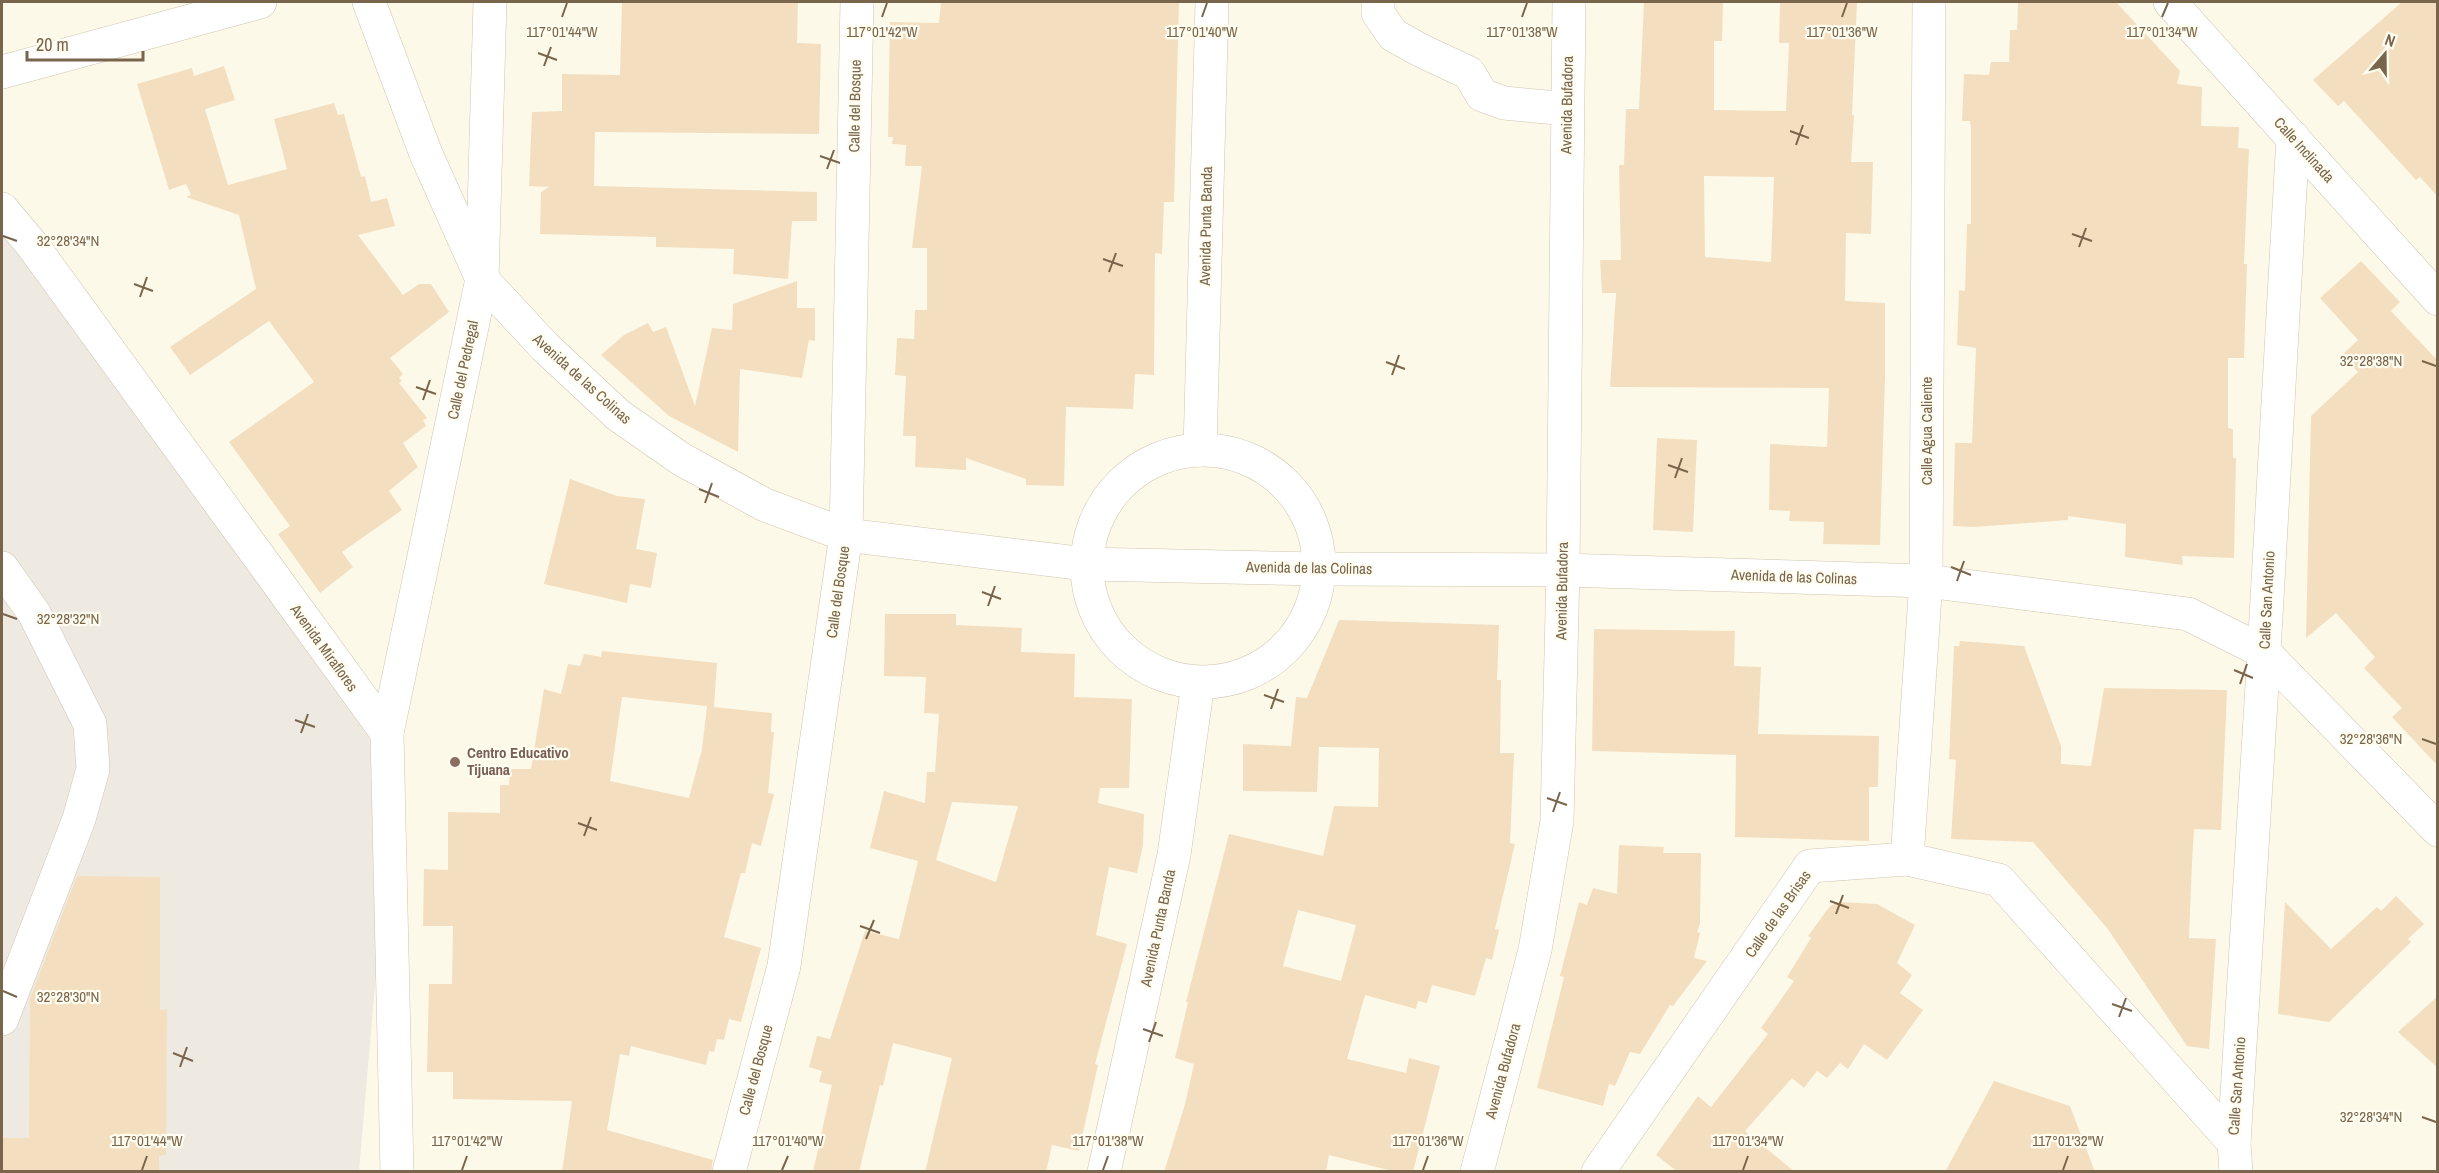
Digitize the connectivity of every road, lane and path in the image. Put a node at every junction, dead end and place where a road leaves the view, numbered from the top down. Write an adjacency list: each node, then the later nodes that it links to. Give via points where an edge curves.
1 (260, 2): 10 (street)
2 (369, 2): 14 (street, Avenida de las Colinas, via 426,154)
3 (490, 2): 14 (street, Calle del Pedregal)
4 (857, 2): 17 (street, Calle del Bosque)
5 (1212, 2): 16 (street, Avenida Punta Banda)
6 (1378, 2): 11 (street, via 1378,13 1393,34 1469,73 1482,95 1504,104)
7 (1569, 2): 11 (street, Avenida Bufadora)
8 (1929, 2): 22 (street, Calle Agua Caliente)
9 (2170, 2): 12 (street, Calle Inclinada)
10 (2, 72)
11 (1567, 109): 21 (street, Avenida Bufadora)
12 (2293, 137): 15 (street, Calle Inclinada); 23 (street, Calle San Antonio)
13 (2, 209): 25 (street, Avenida Miraflores, via 33,246)
14 (482, 279): 17 (street, Avenida de las Colinas, via 545,347 610,407 672,453 765,505); 25 (street, Calle del Pedregal)
15 (2438, 299)
16 (1200, 450): 18 (street, via 1156,459 1120,484 1095,521); 20 (street, via 1231,453 1260,465 1286,483 1305,509 1317,538)
17 (846, 535): 18 (street, Avenida de las Colinas); 31 (street, Calle del Bosque, via 784,966)
18 (1086, 564): 20 (street, Avenida de las Colinas); 24 (street, via 1094,608 1118,646 1155,672)
19 (2, 568): 28 (street, via 34,613 90,724 93,769 79,819)
20 (1320, 569): 21 (street, Avenida de las Colinas); 24 (street, via 1310,614 1283,651 1244,676)
21 (1563, 570): 22 (street, Avenida de las Colinas); 33 (street, Avenida Bufadora, via 1557,821 1535,950)
22 (1926, 580): 23 (street, Avenida de las Colinas, via 2188,614); 27 (street, Calle Agua Caliente)
23 (2265, 652): 26 (street, Avenida de las Colinas); 29 (street, Calle San Antonio)
24 (1198, 683): 32 (street, Avenida Punta Banda, via 1173,855)
25 (387, 733): 30 (street)
26 (2438, 830)
27 (1907, 859): 29 (street, Calle de las Brisas, via 1999,880); 34 (street, Calle de las Brisas, via 1810,866)
28 (2, 1019)
29 (2235, 1157)
30 (397, 1172)
31 (729, 1172)
32 (1104, 1172)
33 (1477, 1172)
34 (1598, 1172)

